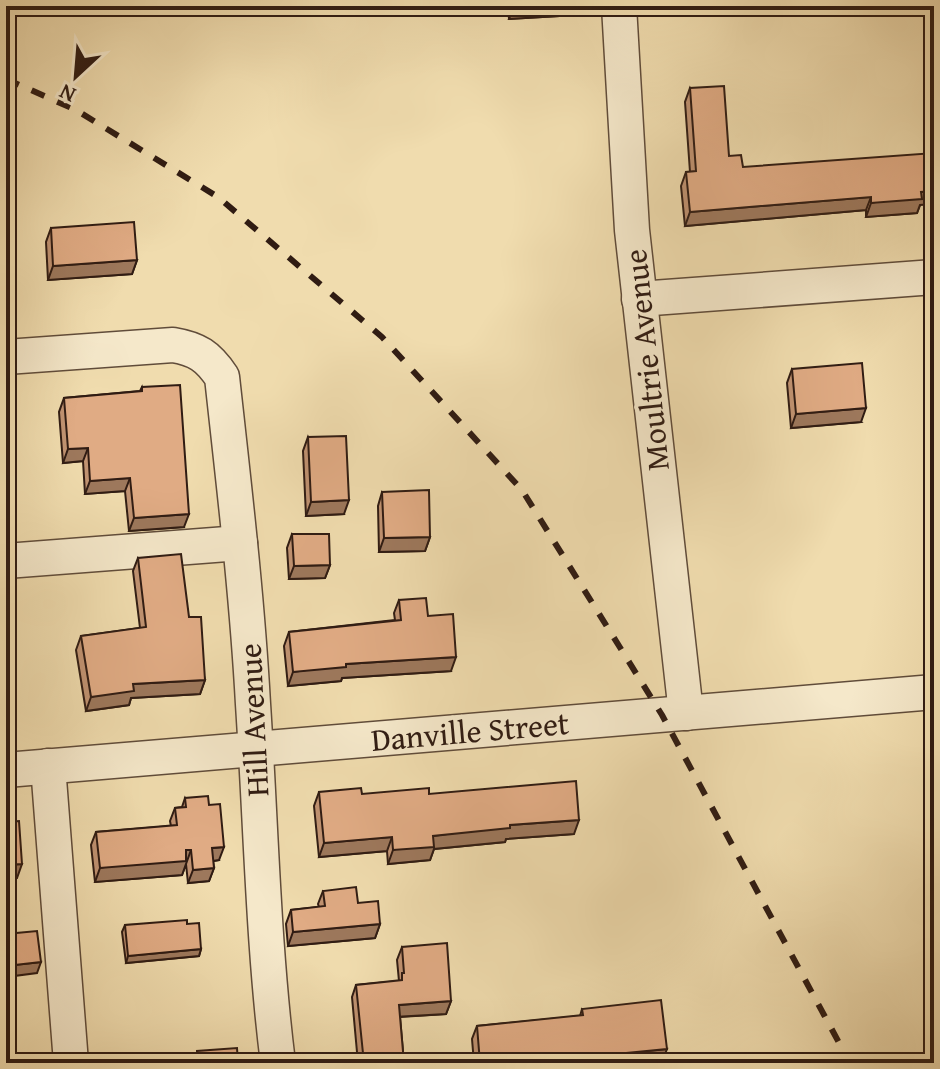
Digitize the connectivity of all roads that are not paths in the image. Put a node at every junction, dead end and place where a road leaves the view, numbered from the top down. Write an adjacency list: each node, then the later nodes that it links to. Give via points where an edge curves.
1 (619, 6): 3 (street, Moultrie Avenue)
2 (934, 277): 3 (street)
3 (639, 299): 8 (street, Moultrie Avenue)
4 (6, 357): 5 (street, Hill Avenue, via 173,345 196,349 222,377)
5 (240, 543): 6 (street); 9 (street, Hill Avenue)
6 (6, 561)
7 (934, 692): 8 (street, Danville Street)
8 (686, 713): 9 (street, Danville Street)
9 (255, 749): 10 (street, Danville Street); 13 (street, Hill Avenue, via 264,937)
10 (48, 766): 11 (street, Danville Street); 12 (street)
11 (6, 770)
12 (71, 1063)
13 (278, 1063)

